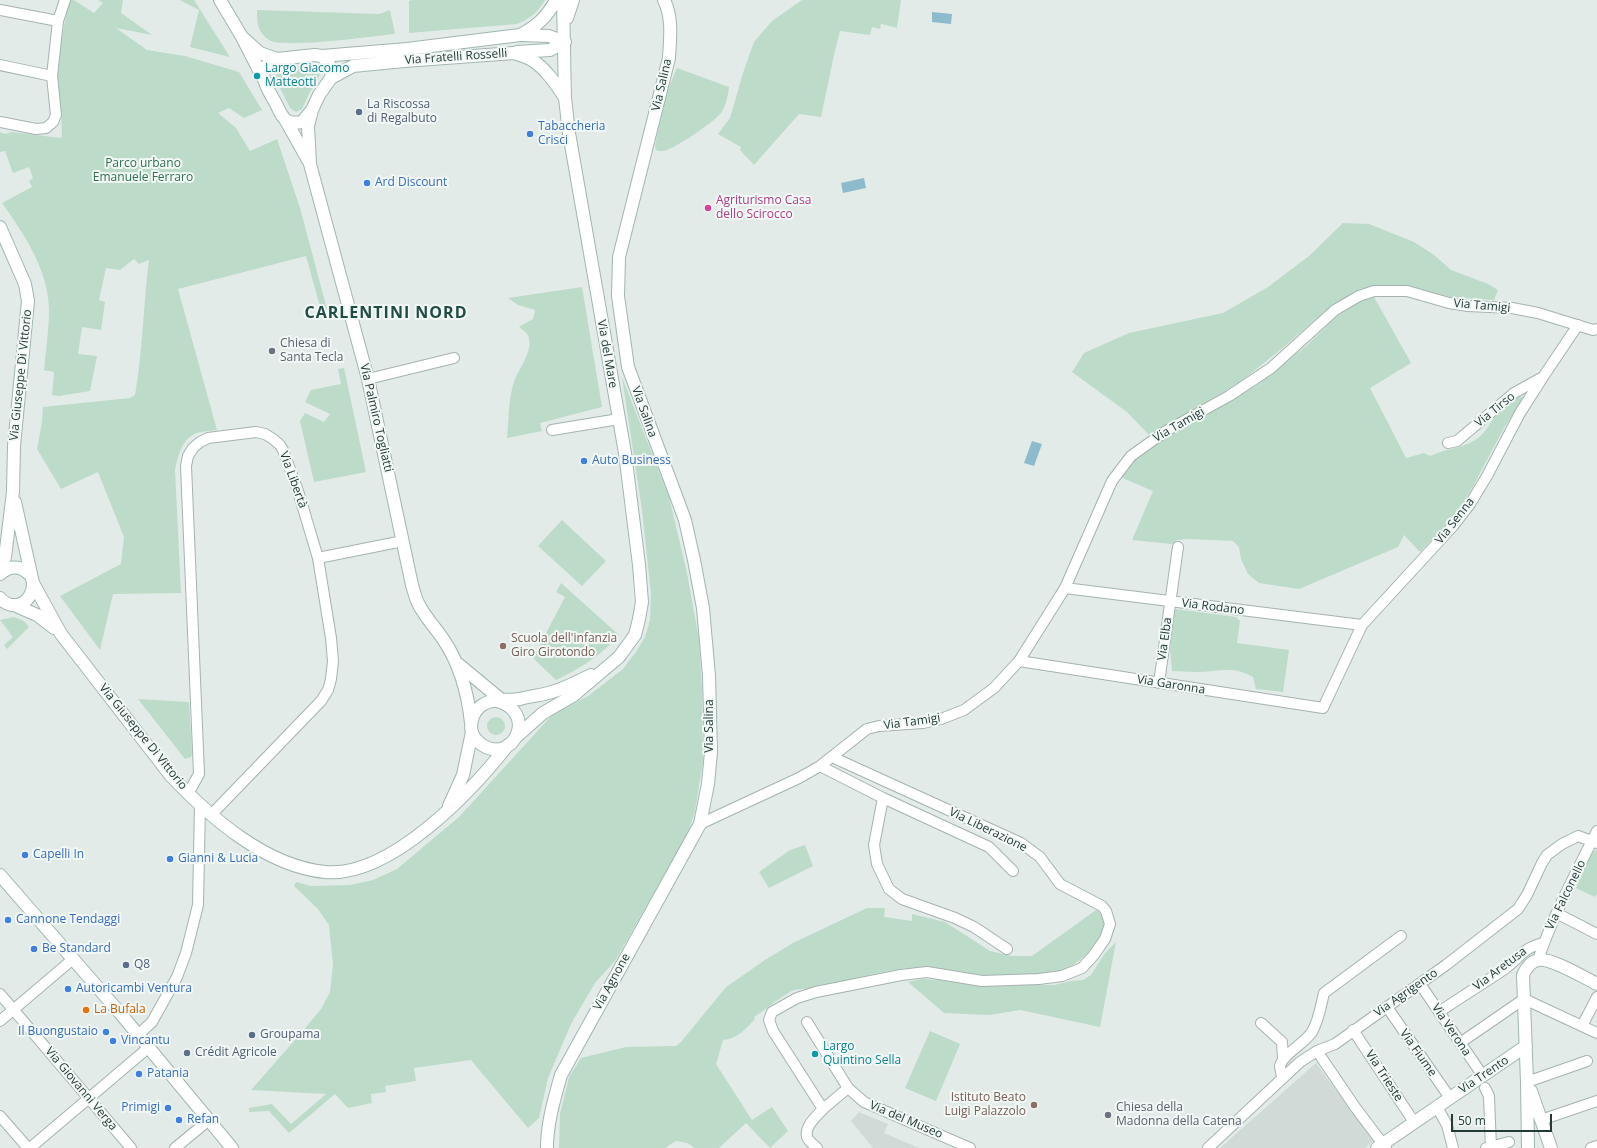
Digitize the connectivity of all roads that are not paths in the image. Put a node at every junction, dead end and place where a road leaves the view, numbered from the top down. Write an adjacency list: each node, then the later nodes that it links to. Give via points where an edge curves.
1 (65, 0): 8 (street)
2 (220, 0): 11 (main road)
3 (556, 0): 10 (main road, Via Fratelli Rosselli, via 546,18)
4 (563, 0): 9 (main road)
5 (573, 0): 9 (main road)
6 (664, 0): 61 (main road, Via Salina, via 669,10 671,32 669,58 619,257 618,296 628,367 685,520 703,608 709,676 711,752)
7 (0, 10): 8 (street)
8 (58, 21): 17 (street)
9 (565, 27): 12 (main road, Via del Mare)
10 (520, 35): 12 (main road, via 549,36); 14 (main road, Via Fratelli Rosselli, via 407,49)
11 (242, 37): 15 (main road, via 260,53); 18 (main road)
12 (565, 42): 13 (main road, via 550,50); 20 (main road, Via del Mare)
13 (514, 53): 19 (main road, Via Fratelli Rosselli, via 353,66); 20 (main road, Via Fratelli Rosselli, via 539,66)
14 (322, 56): 15 (main road); 19 (main road, via 332,69)
15 (277, 59): 18 (main road, via 268,62)
16 (0, 65): 17 (street)
17 (52, 76): 23 (street, via 56,115 53,122 46,128 36,130)
18 (262, 78): 22 (main road)
19 (331, 78): 21 (main road)
20 (565, 98): 32 (main road, Via del Mare)
21 (312, 110): 22 (main road, via 302,122 294,123); 24 (main road, via 308,126)
22 (285, 119): 24 (main road)
23 (0, 122)
24 (310, 164): 31 (main road, Via Palmiro Togliatti)
25 (0, 227): 26 (main road, Via Giuseppe Di Vittorio)
26 (4, 245): 35 (main road, Via Giuseppe Di Vittorio, via 25,284 28,301 14,446)
27 (1578, 325): 28 (street, Via Tamigi); 30 (street, Via Senna); 41 (street, Via Tamigi, via 1538,313 1512,308 1450,303 1407,291 1374,291 1358,296 1335,310 1271,368 1229,396 1166,431 1131,456 1112,481)
28 (1597, 329)
29 (454, 358): 31 (street)
30 (1543, 377): 34 (street, Via Tirso, via 1514,393 1457,440); 44 (street, Via Senna, via 1520,413 1470,504)
31 (368, 379): 36 (main road, Via Palmiro Togliatti)
32 (619, 419): 33 (street); 48 (main road, Via del Mare, via 642,602 635,635 619,657)
33 (552, 430)
34 (1448, 443)
35 (13, 492): 39 (main road, via 5,557); 40 (main road)
36 (403, 541): 38 (street); 47 (main road, Via Palmiro Togliatti, via 418,603)
37 (1178, 547): 42 (street, Via Elba)
38 (318, 558): 56 (street, Via Libertà, via 298,492 280,445 264,434 256,432 208,438 193,448 186,466 199,774); 60 (street, Via Libertà, via 333,661 328,690 321,701)
39 (0, 573): 40 (main road, via 13,567 20,568 26,571)
40 (32, 580): 43 (main road, via 33,590 26,601 20,604); 45 (main road)
41 (1065, 588): 42 (street, Via Rodano); 46 (street, Via Tamigi)
42 (1170, 601): 44 (street, Via Rodano); 49 (street, Via Elba)
43 (5, 603): 45 (main road, via 38,615)
44 (1362, 626): 51 (street, Via Senna)
45 (61, 634): 56 (main road, Via Giuseppe Di Vittorio, via 171,776)
46 (1019, 661): 49 (street, Via Garonna); 54 (street, Via Tamigi, via 994,688 964,710 923,723 867,729)
47 (457, 663): 50 (main road); 52 (main road, via 469,706)
48 (604, 670): 50 (main road, via 555,691); 53 (main road, Via del Mare, via 574,695 543,713)
49 (1159, 683): 51 (street, Via Garonna)
50 (501, 702): 52 (main road, via 490,701 477,709 473,715); 53 (main road, via 511,708 519,722 519,730)
51 (1323, 708)
52 (472, 728): 53 (main road, via 480,744 487,748 502,748); 59 (main road, via 463,776)
53 (512, 741): 59 (main road, Via Giuseppe Di Vittorio, via 470,790)
54 (832, 757): 55 (street); 103 (street, Via Liberazione, via 1021,843 1040,857 1060,884 1102,906 1110,924 1105,939 1082,968 1062,976 982,981 927,972 901,975 816,992 797,998 772,1012 769,1020 773,1031)
55 (820, 766): 57 (street); 61 (street)
56 (188, 794): 58 (main road, Via Giuseppe Di Vittorio)
57 (883, 798): 64 (street, via 989,847); 70 (street, via 874,845 877,864 889,890 902,899 974,927)
58 (200, 804): 60 (main road, Via Giuseppe Di Vittorio); 87 (street, via 198,905 186,953 177,977 152,1022)
59 (446, 812): 60 (main road, Via Giuseppe Di Vittorio, via 407,844 377,861 348,870 326,872 303,868 280,859 252,844)
60 (211, 815)
61 (700, 824): 115 (main road, Via Agnone, via 561,1075 551,1109)
62 (1597, 831): 63 (street, Via Falconello)
63 (1595, 842): 69 (street, Via Falconello); 73 (street, Via Agrigento, via 1578,836 1547,855 1518,910)
64 (1013, 871)
65 (0, 875): 71 (main road)
66 (1562, 916): 67 (street)
67 (1597, 934)
68 (1401, 936): 92 (street, via 1324,992 1312,1032)
69 (1543, 943): 72 (street, Via Falconello); 80 (street, Via Aretusa, via 1522,952 1507,967)
70 (1007, 949)
71 (73, 959): 79 (street); 87 (main road)
72 (1538, 960): 74 (main road, via 1549,961); 77 (main road, via 1528,966 1523,975)
73 (1420, 984): 78 (street, Via Agrigento); 80 (street, Via Verona)
74 (1597, 984)
75 (0, 994): 79 (street, Via Giovanni Verga)
76 (1597, 997): 84 (street)
77 (1524, 999): 84 (street); 88 (street); 89 (main road)
78 (1387, 1007): 85 (street, Via Agrigento); 99 (street, Via Fiume)
79 (13, 1009): 81 (street); 100 (street, Via Giovanni Verga)
80 (1439, 1012): 88 (street, Via Verona)
81 (0, 1021)
82 (807, 1022): 97 (street, Via del Museo)
83 (1261, 1023): 92 (street, via 1282,1042)
84 (1582, 1026): 86 (street)
85 (1354, 1030): 91 (street, Via Agrigento, via 1335,1044); 107 (street, Via Trieste)
86 (1597, 1033)
87 (138, 1035): 90 (main road)
88 (1460, 1043): 94 (street, Via Verona)
89 (1526, 1046): 94 (main road, Via Trento); 96 (main road)
90 (148, 1048): 100 (street); 105 (main road)
91 (1317, 1051): 95 (street, Via Agrigento); 110 (street)
92 (1283, 1058): 95 (street, via 1280,1066)
93 (1587, 1061): 96 (street)
94 (1483, 1076): 99 (main road, Via Trento)
95 (1282, 1078): 118 (street, Via Agrigento)
96 (1527, 1082): 106 (main road); 121 (main road)
97 (848, 1088): 103 (street); 117 (street, Via del Museo, via 864,1102)
98 (1485, 1088): 120 (street, via 1489,1096)
99 (1450, 1098): 102 (main road, Via Trento)
100 (89, 1099): 111 (street); 112 (street, Via Giovanni Verga)
101 (1597, 1102): 106 (street)
102 (1437, 1107): 107 (main road, Via Trento); 119 (street, via 1447,1125)
103 (823, 1109): 116 (street, via 806,1130 807,1138)
104 (0, 1116): 111 (street)
105 (208, 1120): 113 (street); 114 (main road)
106 (1542, 1120): 122 (main road)
107 (1414, 1122): 110 (main road, Via Trento)
108 (1509, 1142): 120 (street)
109 (1597, 1146): 123 (street)
110 (1382, 1147)
111 (29, 1148)
112 (130, 1148)
113 (175, 1148)
114 (232, 1148)
115 (547, 1148)
116 (817, 1148)
117 (970, 1148)
118 (1208, 1148)
119 (1453, 1148)
120 (1489, 1148)
121 (1528, 1148)
122 (1551, 1148)
123 (1591, 1148)

